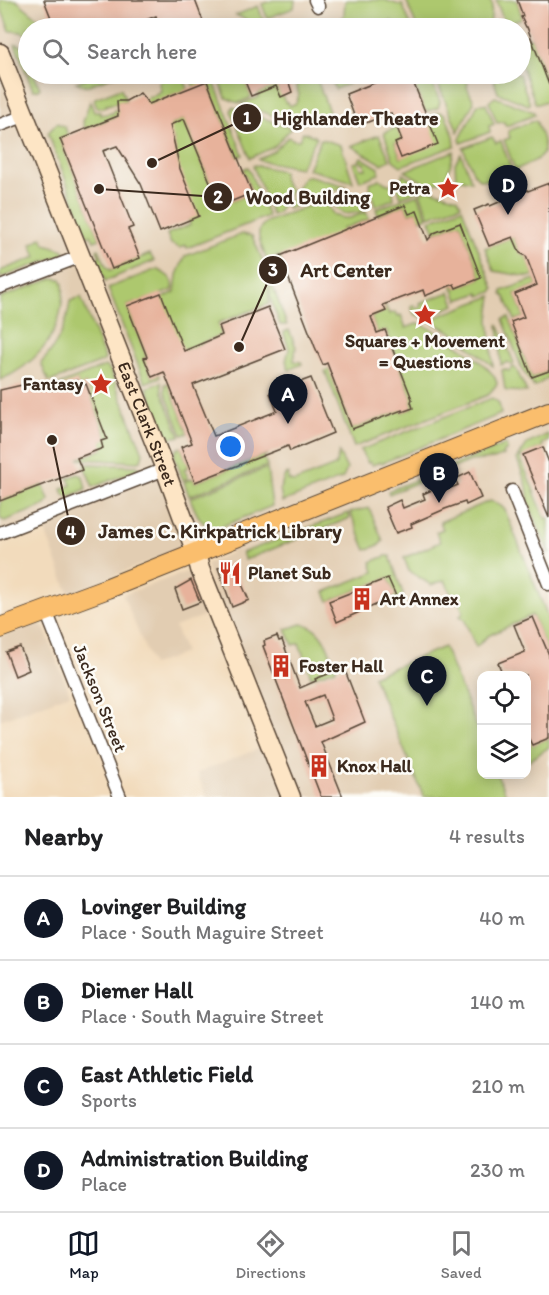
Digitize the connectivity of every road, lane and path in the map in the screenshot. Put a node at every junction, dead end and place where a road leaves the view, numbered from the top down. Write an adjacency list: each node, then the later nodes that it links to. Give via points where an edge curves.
1 (0, 53): 2 (street, East Clark Street)
2 (24, 116): 3 (street); 4 (street, East Clark Street)
3 (0, 125)
4 (79, 256): 5 (street); 7 (street, East Clark Street)
5 (0, 286)
6 (549, 412): 10 (main road)
7 (165, 470): 9 (street); 10 (street, East Clark Street)
8 (512, 491): 11 (street)
9 (0, 533)
10 (196, 553): 12 (main road); 15 (street, East Clark Street)
11 (549, 584)
12 (46, 611): 13 (main road); 14 (street, Jackson Street)
13 (0, 628)
14 (120, 797)
15 (291, 797)

